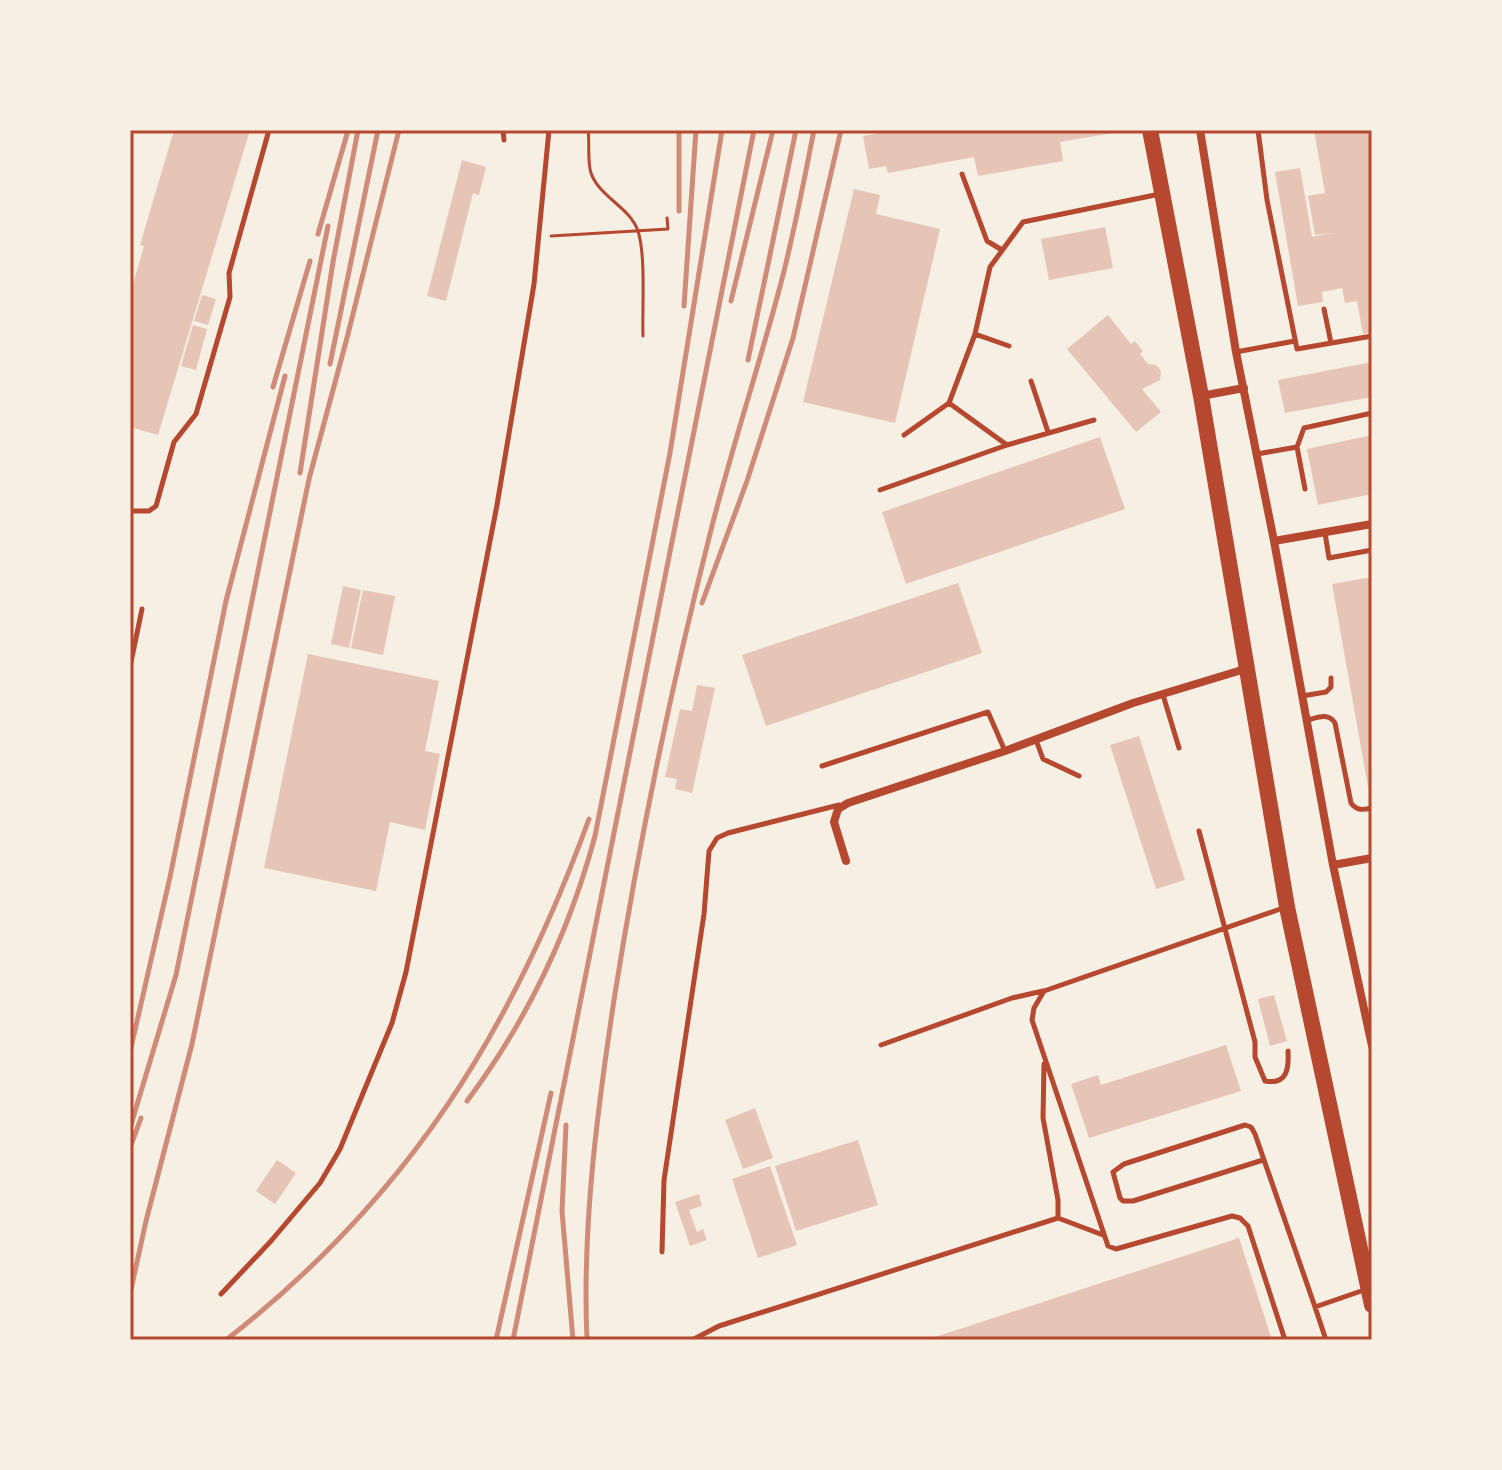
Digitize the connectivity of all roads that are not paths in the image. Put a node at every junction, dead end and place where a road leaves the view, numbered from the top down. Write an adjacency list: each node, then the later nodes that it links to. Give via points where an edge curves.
1 (269, 130): 31 (lane, via 196,414 174,442 156,506)
2 (503, 130): 7 (lane)
3 (549, 130): 65 (lane, via 540,236 497,505 392,1023 340,1149 320,1183)
4 (1150, 130): 9 (main road)
5 (1200, 130): 17 (street)
6 (1258, 130): 14 (lane)
7 (504, 140)
8 (962, 174): 10 (lane, via 987,241)
9 (1161, 193): 10 (lane, via 1023,222); 20 (main road)
10 (1002, 250): 12 (lane, via 990,267)
11 (1324, 309): 15 (lane)
12 (975, 334): 16 (lane); 21 (lane)
13 (1372, 336): 15 (lane)
14 (1295, 341): 15 (lane, via 1297,349); 17 (lane)
15 (1331, 343)
16 (1009, 346)
17 (1236, 352): 19 (street)
18 (1031, 381): 24 (lane)
19 (1244, 388): 20 (street); 28 (street)
20 (1201, 396): 38 (main road)
21 (949, 403): 25 (lane); 26 (lane)
22 (1372, 413): 27 (lane, via 1304,428)
23 (1094, 420): 24 (lane)
24 (1048, 432): 26 (lane)
25 (904, 435)
26 (1007, 445): 30 (lane)
27 (1297, 447): 28 (lane); 29 (lane)
28 (1257, 454): 34 (street)
29 (1305, 489)
30 (880, 490)
31 (130, 511)
32 (1372, 524): 33 (street)
33 (1324, 532): 34 (street); 35 (lane, via 1329,558)
34 (1274, 541): 41 (street)
35 (1372, 550)
36 (142, 609): 37 (lane)
37 (130, 667)
38 (1245, 669): 40 (street); 54 (main road)
39 (1331, 678): 41 (lane, via 1326,692)
40 (1163, 695): 43 (street); 44 (lane)
41 (1302, 696): 42 (street)
42 (1307, 720): 49 (lane, via 1332,718 1351,803 1361,810); 53 (street)
43 (1036, 740): 45 (street); 47 (lane, via 1043,759)
44 (1179, 748)
45 (1005, 751): 46 (lane, via 988,712); 48 (street)
46 (822, 766)
47 (1079, 776)
48 (848, 803): 52 (street, via 838,809 834,822); 64 (lane, via 728,833 709,851 664,1180)
49 (1372, 808)
50 (1199, 831): 55 (lane)
51 (1372, 858): 53 (street)
52 (846, 861)
53 (1333, 865): 58 (street)
54 (1287, 907): 55 (lane); 66 (main road)
55 (1226, 927): 56 (lane); 59 (lane, via 1265,1081 1286,1075)
56 (1044, 991): 57 (lane); 60 (lane, via 1032,1020)
57 (881, 1045)
58 (1372, 1046)
59 (1288, 1051)
60 (1044, 1059): 62 (lane, via 1043,1118); 63 (lane)
61 (1263, 1160): 61 (lane, via 1255,1134 1245,1125 1113,1172 1120,1198 1133,1201); 67 (lane)
62 (1058, 1218): 63 (lane); 68 (lane, via 719,1326)
63 (1104, 1236): 69 (lane, via 1116,1249 1240,1218 1248,1226)
64 (662, 1252)
65 (221, 1294)
66 (1370, 1297): 67 (lane)
67 (1315, 1307): 70 (lane)
68 (692, 1340)
69 (1285, 1340)
70 (1326, 1340)

